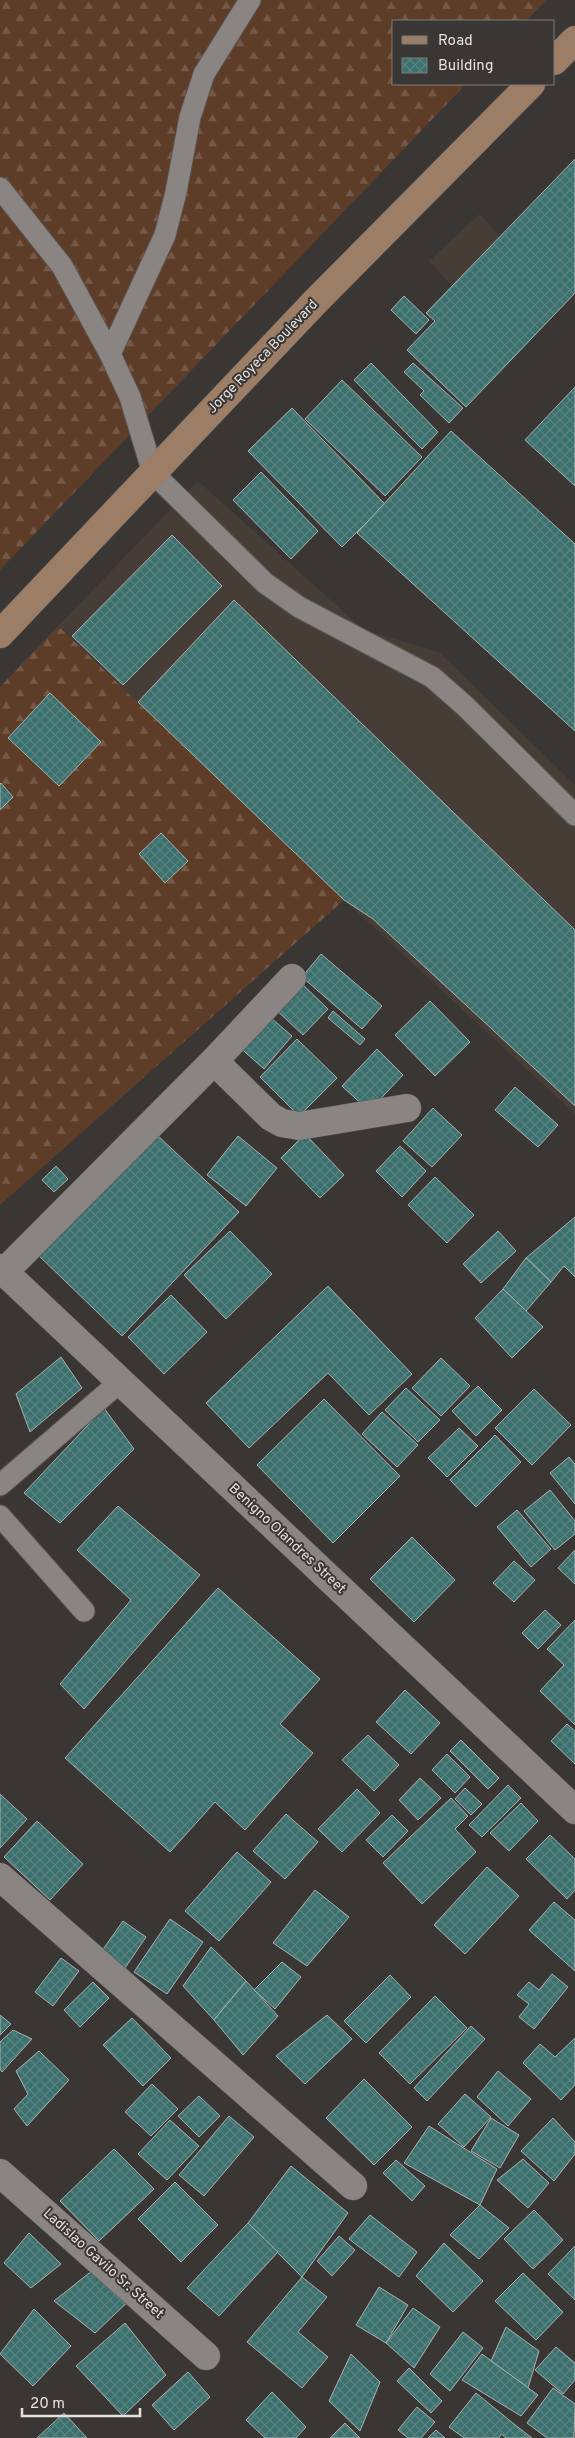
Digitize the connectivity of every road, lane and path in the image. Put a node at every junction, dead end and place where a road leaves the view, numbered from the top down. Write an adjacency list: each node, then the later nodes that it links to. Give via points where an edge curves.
1 (250, 0): 6 (lane, via 204,74 190,117 165,235)
2 (575, 40): 3 (street)
3 (555, 60)
4 (530, 85): 7 (street, Jorge Royeca Boulevard, via 315,302)
5 (0, 188): 6 (lane, via 62,266)
6 (110, 354): 7 (lane, via 130,397)
7 (153, 473): 8 (street, Jorge Royeca Boulevard); 9 (lane, via 265,582 300,607 432,677)
8 (0, 634)
9 (575, 815)
10 (292, 978): 11 (street)
11 (214, 1061): 12 (street, via 258,1106 282,1123 299,1126); 13 (street)
12 (407, 1108)
13 (2, 1270): 14 (street, Benigno Olandres Street)
14 (120, 1382): 15 (lane); 18 (street, Benigno Olandres Street)
15 (0, 1485)
16 (0, 1516): 17 (lane)
17 (84, 1612)
18 (575, 1810)
19 (0, 1877): 21 (street)
20 (0, 2173): 22 (street, Ladislao Gavilo Sr. Street)
21 (353, 2186)
22 (206, 2356)

